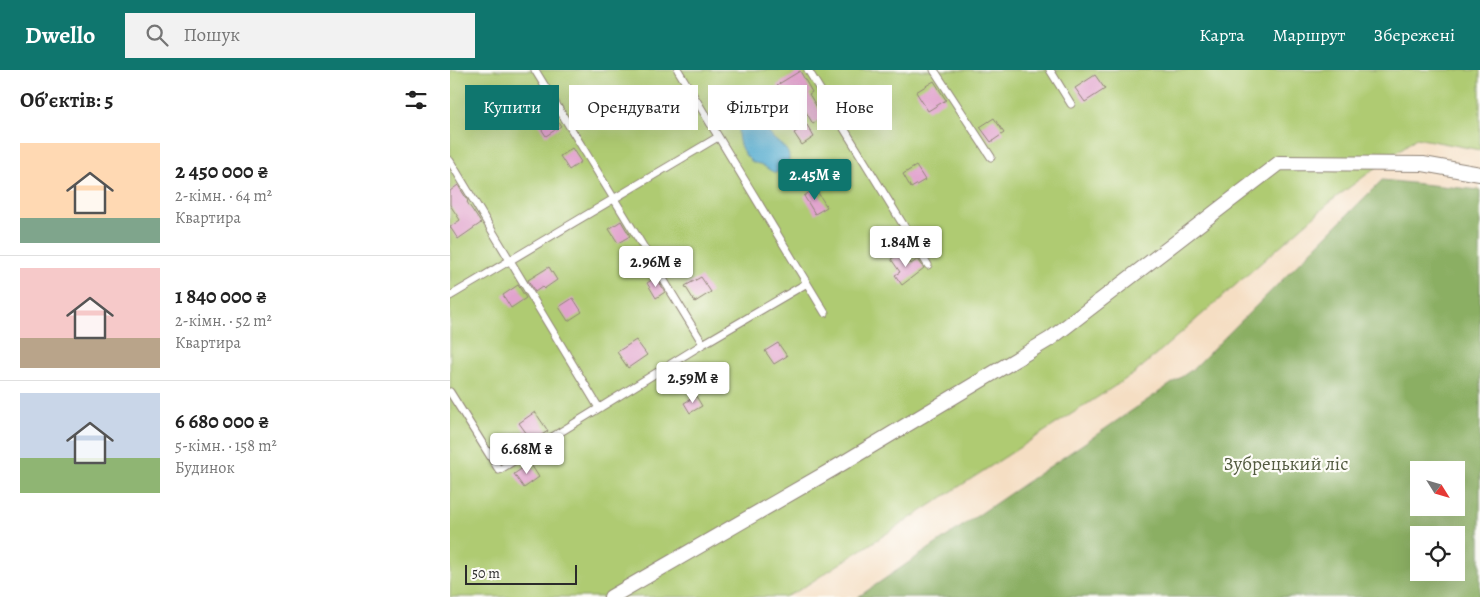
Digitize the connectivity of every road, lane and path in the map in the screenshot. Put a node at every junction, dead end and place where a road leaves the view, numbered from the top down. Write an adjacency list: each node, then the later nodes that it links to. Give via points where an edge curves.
1 (536, 70): 11 (lane)
2 (678, 70): 7 (lane)
3 (808, 70): 13 (lane)
4 (934, 70): 8 (lane)
5 (1050, 70): 6 (lane)
6 (1071, 104)
7 (718, 137): 11 (lane); 14 (lane)
8 (991, 157)
9 (450, 161): 12 (lane)
10 (1480, 174): 20 (street, via 1423,164 1279,163 1050,339)
11 (614, 199): 12 (lane); 17 (lane)
12 (510, 260): 15 (lane); 19 (lane)
13 (928, 265)
14 (807, 283): 16 (lane); 17 (lane)
15 (450, 296)
16 (825, 313)
17 (703, 344): 19 (lane)
18 (450, 392): 19 (lane, via 499,470)
19 (600, 408)
20 (611, 597)

